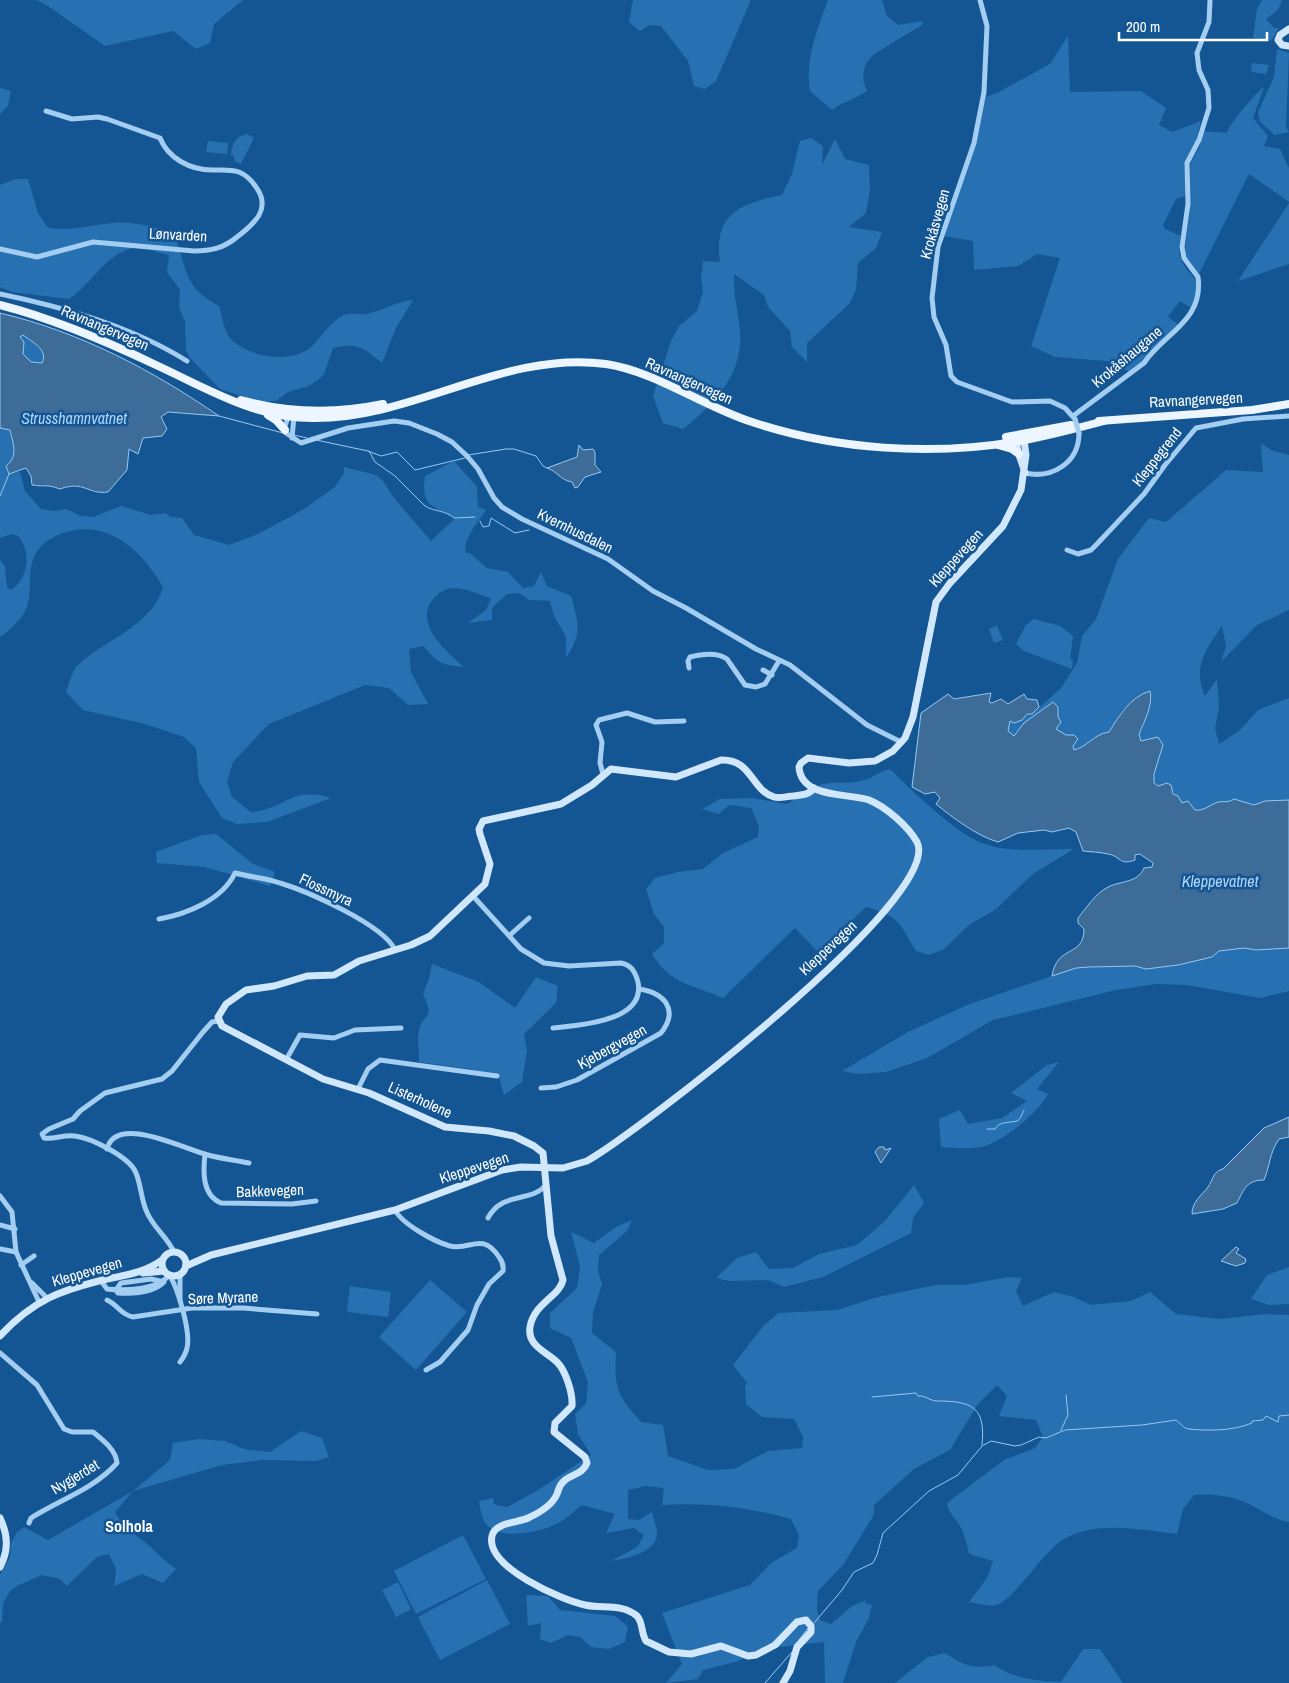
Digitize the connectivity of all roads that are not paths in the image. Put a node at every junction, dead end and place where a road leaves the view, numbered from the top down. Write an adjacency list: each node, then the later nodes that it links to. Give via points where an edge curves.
1 (980, 0): 15 (street, Krokåsvegen, via 987,26 984,92 974,144 938,248 932,298 934,317 946,345 951,376 956,382 1012,402 1050,401)
2 (1210, 0): 15 (street, Krokåshaugane, via 1209,22 1197,53 1199,70 1208,90 1209,108 1200,140 1187,163 1188,208 1182,247 1184,258 1198,277 1197,302 1174,334 1144,363)
3 (1289, 29): 4 (street, via 1278,40 1282,46)
4 (1289, 46)
5 (46, 111): 6 (street, Lønvarden, via 72,119 107,118 160,138 167,153 181,161 202,169 227,169 241,173 253,182 262,198 262,211 235,240 210,250 93,242 30,257)
6 (0, 249)
7 (0, 294): 9 (street, via 67,309)
8 (0, 306): 10 (main road, Ravnangervegen, via 86,334)
9 (187, 360)
10 (213, 392): 12 (main road, Ravnangervegen); 13 (main road, Ravnangervegen)
11 (1289, 404): 18 (main road, Ravnangervegen, via 1252,410 1080,423)
12 (257, 410): 13 (main road, Ravnangervegen); 16 (main road, via 274,418)
13 (291, 414): 16 (street); 17 (street); 21 (main road, Ravnangervegen, via 316,418 360,414 537,366 566,362 601,364 641,374 739,417 799,435 876,446)
14 (1289, 416): 24 (street, Kleppegrend, via 1243,419 1196,428 1144,494 1098,544 1083,554)
15 (1074, 417): 23 (street, bridge, via 1079,433 1076,450 1065,465 1044,474)
16 (285, 430): 17 (street)
17 (292, 438): 19 (street); 25 (street, Kvernhusdalen, via 304,442 348,428 394,420 437,434 468,456 495,501 507,510 608,559 647,588)
18 (1020, 439): 20 (main road, Ravnangervegen); 21 (main road, Ravnangervegen); 22 (street); 23 (street, Kleppevegen, via 1026,455)
19 (287, 442)
20 (991, 444): 21 (main road, Ravnangervegen); 22 (main road, via 1005,446)
21 (942, 447)
22 (1019, 454): 23 (street)
23 (1025, 473): 30 (street, Kleppevegen, via 1014,507 1003,526 936,602 914,717)
24 (1067, 550)
25 (779, 660): 28 (street); 30 (street, Kvernhusdalen, via 795,668 868,725)
26 (689, 668): 28 (street, via 690,657 702,654 727,659 745,685 756,687 765,684)
27 (763, 670): 28 (street)
28 (772, 675)
29 (684, 722): 31 (street, via 652,722 627,713 599,720 596,725 602,742 600,763)
30 (901, 742): 32 (street, Kleppevegen, via 893,751 875,761 805,760 799,771)
31 (603, 774): 32 (street, via 614,768 676,777 729,760 747,770 772,796 808,794); 33 (street, via 592,785 561,804 483,821 479,829 490,864 485,884)
32 (814, 788): 49 (street, Kleppevegen, via 874,802 906,829 916,840 919,851 918,862 906,882 861,936 748,1041 594,1156 572,1166)
33 (473, 896): 36 (street); 37 (street, via 430,936)
34 (529, 918): 36 (street)
35 (159, 919): 37 (street, Flossmyra, via 179,916 204,904 228,885 235,873 280,883 359,918 383,935)
36 (510, 935): 38 (street, via 527,954 548,964 628,964)
37 (395, 950): 39 (street, via 359,961 334,975 307,976 246,990 226,1004)
38 (639, 989): 41 (street, Kjebergvegen, via 636,1002 619,1015); 44 (street, Kjebergvegen, via 657,994 668,1006 668,1022 661,1033 577,1080)
39 (218, 1021): 42 (street, Listerholene); 46 (street, via 212,1022 162,1079 105,1093 73,1119 42,1134 49,1139 68,1135 79,1137)
40 (401, 1028): 42 (street, via 354,1030 334,1038 300,1035)
41 (552, 1028)
42 (286, 1060): 45 (street, Listerholene, via 323,1079)
43 (497, 1076): 45 (street, Listerholene, via 380,1060 368,1069)
44 (541, 1088)
45 (358, 1089): 49 (street, Listerholene, via 450,1129 489,1131 522,1139 543,1153)
46 (108, 1149): 47 (street, Bakkevegen, via 116,1137 133,1132); 59 (street, via 134,1168 147,1213)
47 (204, 1154): 48 (street, Bakkevegen); 52 (street, Bakkevegen, via 206,1186 213,1200 221,1204)
48 (250, 1163)
49 (546, 1168): 50 (street); 53 (street, Kleppevegen, via 502,1170)
50 (547, 1184): 54 (street, via 541,1190 502,1202); 85 (street, via 551,1236 563,1280 561,1286 540,1305 530,1325 530,1333 538,1348 562,1368 571,1396 572,1406 555,1423 554,1432 585,1457 587,1463 582,1471 560,1485 557,1495 547,1507 495,1531 494,1550 530,1583 580,1604 617,1608 635,1615 646,1641 669,1652 691,1654 721,1646 756,1656 775,1645 797,1622 806,1620 811,1632 797,1647)
51 (0, 1196): 56 (street, via 12,1212)
52 (316, 1201)
53 (395, 1210): 60 (street, Kleppevegen); 81 (street, via 401,1220 445,1245 456,1247 479,1242 486,1245 495,1251 504,1267 489,1284 468,1330 440,1362)
54 (488, 1218)
55 (0, 1225): 56 (street)
56 (14, 1228): 58 (street)
57 (0, 1249): 58 (street)
58 (16, 1252): 64 (street)
59 (174, 1252): 62 (street); 63 (street, via 166,1254)
60 (211, 1255): 62 (street, Kleppevegen); 65 (street, Kleppevegen)
61 (34, 1256): 64 (street)
62 (183, 1256): 65 (street)
63 (162, 1260): 66 (street, Kleppevegen); 68 (street)
64 (21, 1265): 70 (street)
65 (186, 1266): 67 (street)
66 (135, 1273): 68 (street, Kleppevegen); 69 (street, Kleppevegen)
67 (180, 1274): 68 (street); 74 (street)
68 (167, 1276): 71 (street, via 121,1283); 71 (street, via 153,1290 118,1293); 74 (street)
69 (101, 1281): 71 (street, via 107,1289); 72 (street, Kleppevegen, via 70,1288)
70 (32, 1283): 72 (street); 75 (street)
71 (116, 1290)
72 (47, 1298): 75 (street, Kleppevegen)
73 (107, 1300): 76 (street, via 131,1317)
74 (180, 1300): 76 (street)
75 (39, 1302): 78 (street, Kleppevegen)
76 (182, 1310): 77 (street, Søre Myrane, via 242,1308); 80 (street, Søre Myrane, via 188,1343)
77 (317, 1314)
78 (0, 1336)
79 (0, 1353): 83 (street, Nygjerdet, via 37,1385 64,1428 72,1432 94,1432 116,1457 116,1463 98,1480 30,1518)
80 (180, 1362)
81 (426, 1370)
82 (0, 1518): 84 (street, via 6,1532 6,1550)
83 (29, 1523)
84 (0, 1567)
85 (783, 1683)

